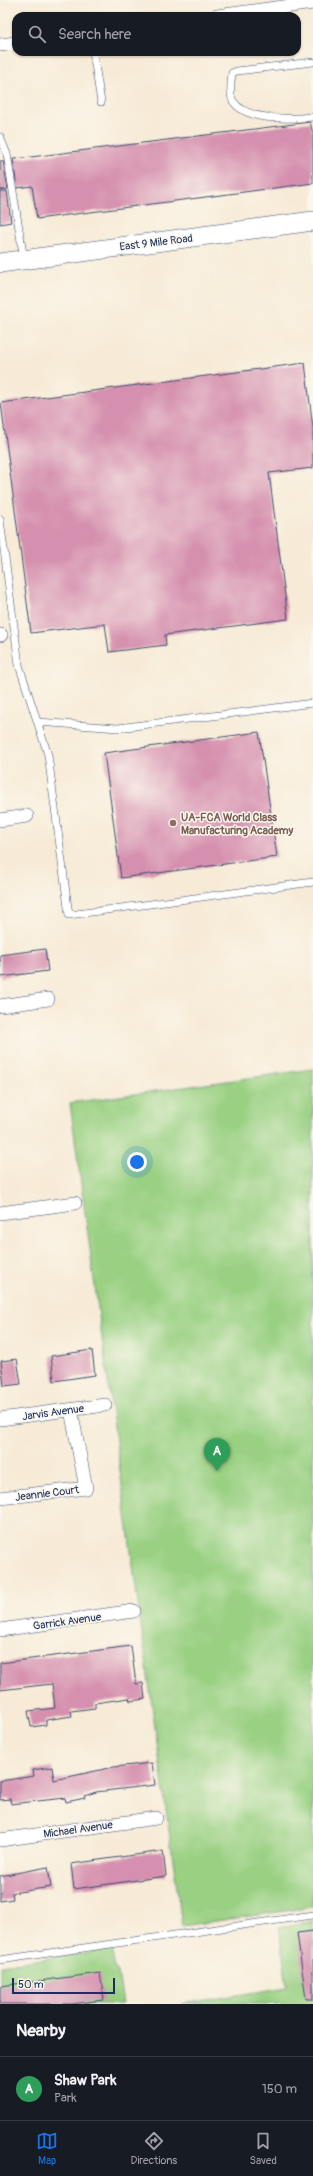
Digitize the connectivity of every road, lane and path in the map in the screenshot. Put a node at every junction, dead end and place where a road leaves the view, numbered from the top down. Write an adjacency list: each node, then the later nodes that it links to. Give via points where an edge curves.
1 (313, 3): 2 (street)
2 (247, 12)
3 (12, 44): 4 (street)
4 (0, 45)
5 (94, 56): 7 (lane)
6 (313, 62): 8 (lane, via 238,71 232,74 231,88 232,100 240,109 251,114 289,120)
7 (101, 102)
8 (313, 117)
9 (0, 137): 11 (lane, via 7,154)
10 (313, 221): 11 (main road, East 9 Mile Road)
11 (24, 260): 12 (main road, East 9 Mile Road)
12 (0, 263)
13 (0, 519): 15 (lane, via 18,665)
14 (313, 703): 15 (lane, via 118,728)
15 (38, 722): 18 (lane, via 48,755 69,915)
16 (26, 816): 17 (street)
17 (0, 820)
18 (313, 882)
19 (48, 1000): 20 (street)
20 (0, 1006)
21 (75, 1203): 22 (street)
22 (0, 1213)
23 (105, 1405): 24 (street, Jarvis Avenue)
24 (71, 1410): 25 (street, Jarvis Avenue); 26 (street, Jeannie Court, via 86,1488)
25 (0, 1420)
26 (0, 1498)
27 (134, 1611): 28 (street, Garrick Avenue)
28 (0, 1630)
29 (156, 1818): 30 (street, Michael Avenue)
30 (0, 1840)
31 (313, 1915): 32 (lane)
32 (0, 1960)

